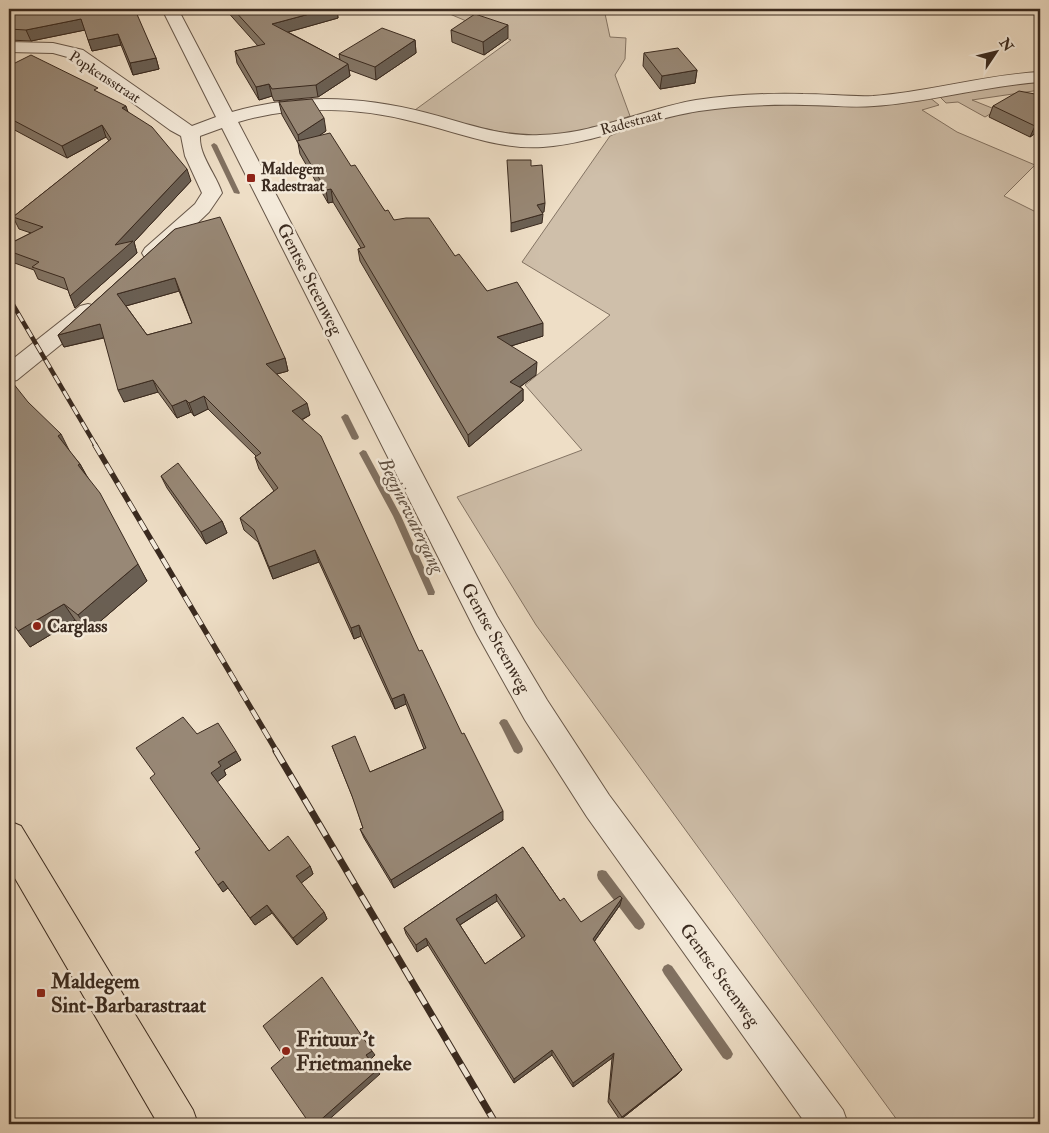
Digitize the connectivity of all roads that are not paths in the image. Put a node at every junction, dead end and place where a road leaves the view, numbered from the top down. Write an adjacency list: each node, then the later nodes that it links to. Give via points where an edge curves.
1 (170, 9): 4 (street, Gentse Steenweg)
2 (9, 47): 5 (street, Popkensstraat, via 53,48 77,54)
3 (1040, 77): 4 (street, Radestraat, via 872,101 795,99 713,104 658,114 570,138 541,141 508,140 420,117 337,103 296,104)
4 (226, 121): 5 (street, Radestraat); 11 (street, Gentse Steenweg, via 487,625 536,710 598,806)
5 (191, 133): 6 (street, via 190,139 212,193 202,208)
6 (137, 267)
7 (101, 300): 8 (street)
8 (9, 374)
9 (9, 837): 10 (main road)
10 (179, 1124)
11 (829, 1124)

